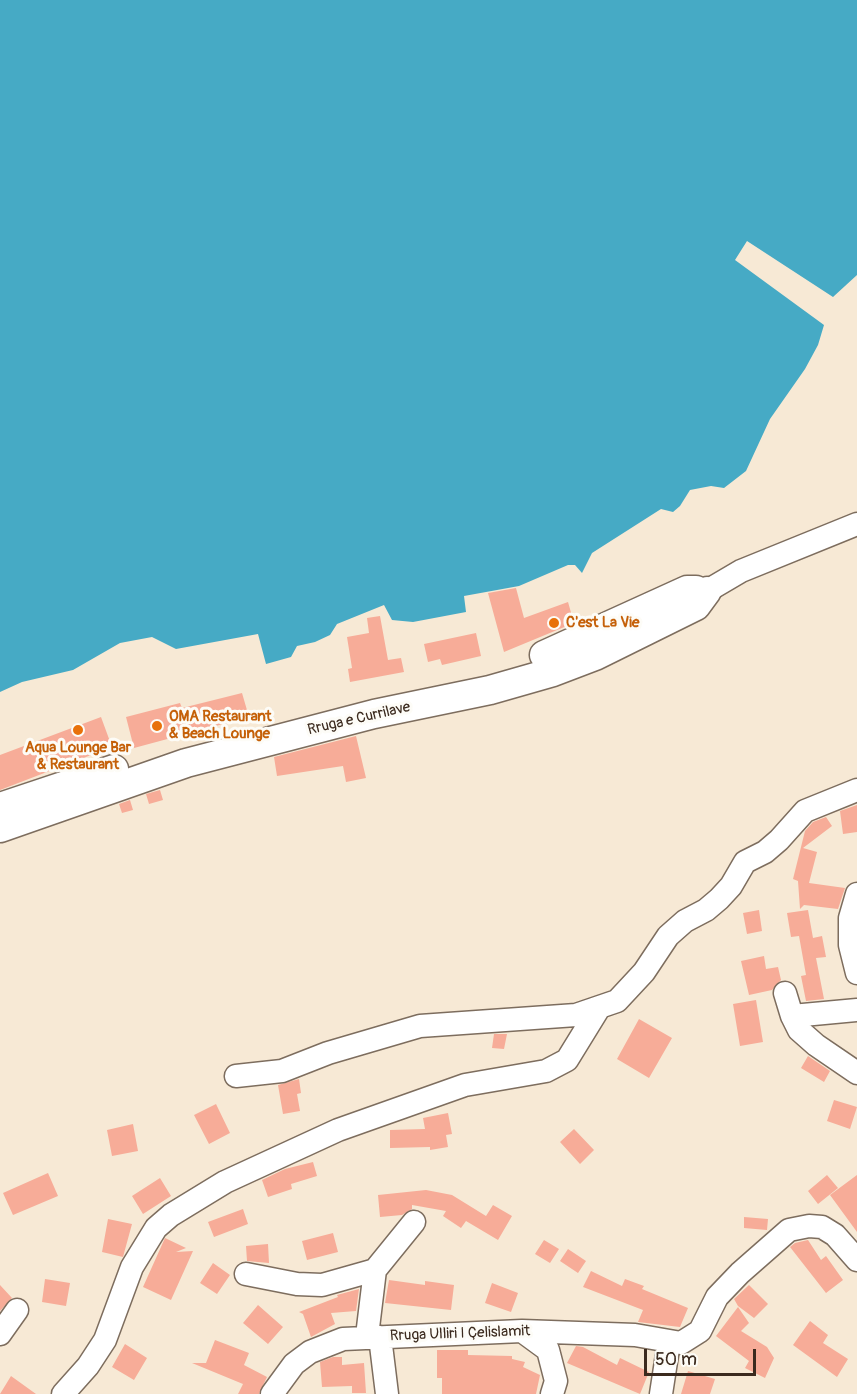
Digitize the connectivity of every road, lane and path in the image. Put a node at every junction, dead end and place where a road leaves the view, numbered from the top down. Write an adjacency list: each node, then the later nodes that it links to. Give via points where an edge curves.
1 (857, 524): 2 (street, Rruga e Currilave, via 741,571)
2 (708, 591): 4 (main road, Rruga e Currilave, via 687,590 587,638 490,673 240,731); 5 (main road, Rruga e Currilave, via 696,606 595,656 553,672 186,763)
3 (857, 790): 9 (street, via 805,811 765,852 745,862 732,886 719,899 668,936 644,972 617,1001)
4 (0, 807)
5 (0, 828)
6 (857, 894): 7 (street, via 850,918 850,945)
7 (857, 973)
8 (785, 993): 11 (street)
9 (599, 1008): 13 (street, via 576,1015 420,1026 282,1071); 23 (street, via 567,1060 546,1071 465,1085 338,1130 225,1182 171,1215 156,1228 140,1252 105,1340)
10 (857, 1010): 11 (street)
11 (792, 1016): 12 (street, via 799,1030 816,1045)
12 (857, 1073)
13 (236, 1076)
14 (414, 1222): 16 (street)
15 (857, 1260): 22 (street, via 835,1235 822,1227 789,1230 717,1297 700,1331 681,1343)
16 (375, 1270): 17 (street, via 322,1285); 21 (street)
17 (246, 1274)
18 (17, 1310): 20 (street)
19 (522, 1331): 21 (street, Rruga Ulliri I Çelislamit); 22 (street, Rruga Ulliri I Çelislamit, via 635,1335); 26 (street, via 548,1350 555,1381)
20 (0, 1334)
21 (374, 1337): 24 (street, Rruga Ulliri I Çelislamit, via 343,1339 310,1352 294,1364); 25 (street)
22 (669, 1342): 27 (street)
23 (63, 1394)
24 (272, 1394)
25 (387, 1394)
26 (552, 1394)
27 (661, 1394)

